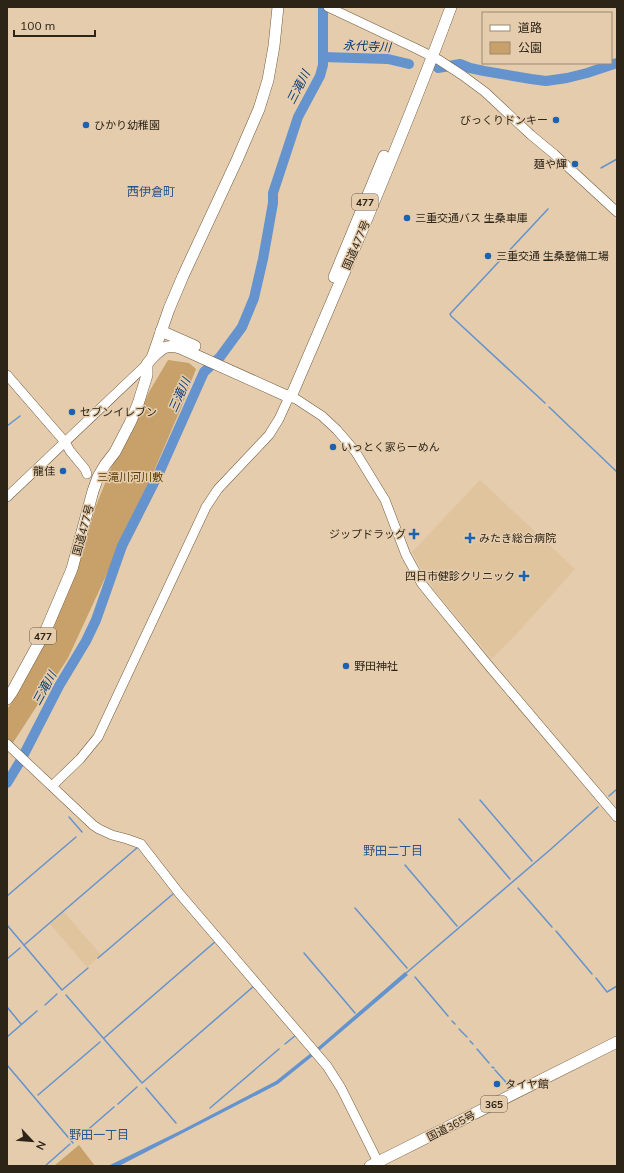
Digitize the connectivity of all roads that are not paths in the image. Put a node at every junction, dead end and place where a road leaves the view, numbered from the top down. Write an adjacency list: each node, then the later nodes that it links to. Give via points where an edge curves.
1 (278, 7): 9 (highway, 国道477号 / 477, via 274,46 259,110 183,276 169,309)
2 (328, 7): 5 (street)
3 (443, 7): 5 (highway, 国道477号 / 477)
4 (451, 7): 5 (highway, 国道477号 / 477)
5 (429, 55): 6 (street, via 485,92); 7 (highway, 国道477号 / 477); 8 (highway, 国道477号 / 477)
6 (617, 212)
7 (357, 244): 8 (highway, via 349,248); 13 (highway, 国道477号 / 477)
8 (326, 298): 13 (highway, 国道477号 / 477, via 293,375)
9 (164, 332): 10 (highway, 国道477号 / 477); 12 (highway)
10 (152, 358): 12 (highway, via 170,346 180,348); 14 (street); 17 (highway, 国道477号 / 477, via 132,417 115,452 98,477 72,569 46,630)
11 (7, 375): 14 (street)
12 (270, 384): 13 (highway)
13 (292, 394): 19 (street, via 269,435 218,489 206,507 98,737 80,759); 20 (street, via 322,416 355,450 385,500 406,555 422,584)
14 (65, 442): 15 (street); 16 (street)
15 (87, 474)
16 (7, 496)
17 (7, 699)
18 (7, 744): 19 (street)
19 (50, 783): 22 (street, via 99,830 141,844 179,893 327,1066 341,1088)
20 (617, 817)
21 (617, 1042): 22 (highway, 国道365号 / 365)
22 (376, 1165)

